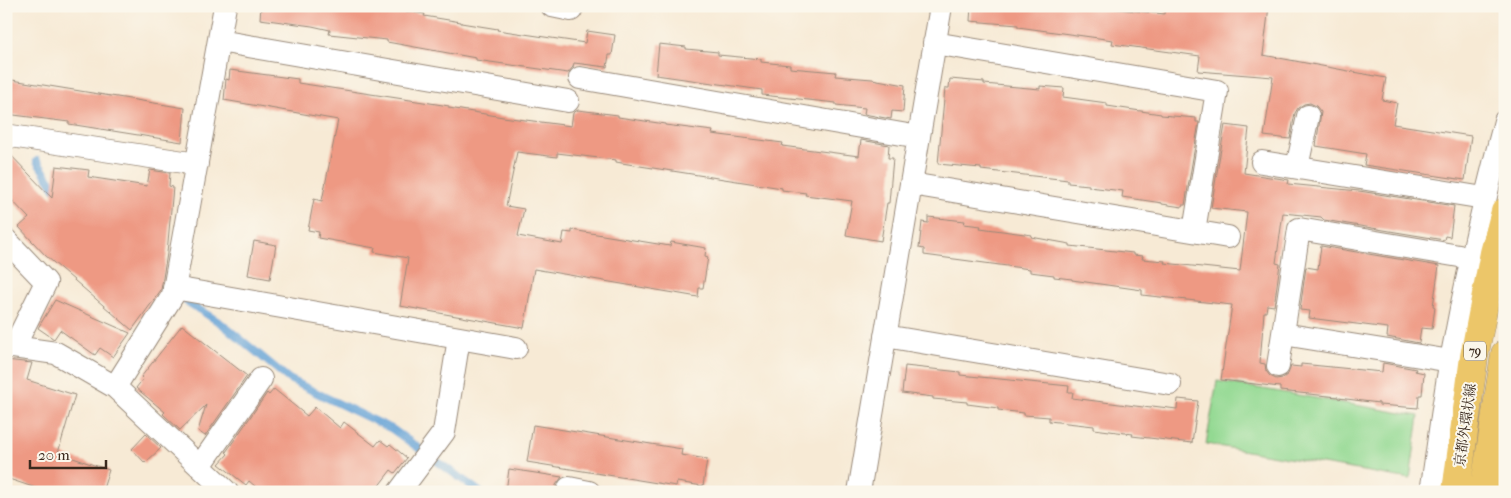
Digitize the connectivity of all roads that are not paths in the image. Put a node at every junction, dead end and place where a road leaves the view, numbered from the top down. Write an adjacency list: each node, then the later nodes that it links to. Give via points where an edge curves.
1 (225, 6): 3 (street)
2 (941, 6): 4 (street)
3 (219, 41): 6 (street); 12 (street)
4 (934, 43): 10 (street); 16 (street, via 1217,91)
5 (580, 78): 10 (street)
6 (568, 101)
7 (1308, 116): 13 (street)
8 (1505, 121): 15 (street)
9 (11, 136): 12 (street)
10 (918, 137): 14 (street)
11 (1262, 162): 13 (street)
12 (197, 164): 20 (street)
13 (1297, 167): 15 (street)
14 (911, 184): 16 (street); 22 (street)
15 (1495, 205): 19 (street); 37 (main road, 京都外環状線 / 79, via 1494,253 1474,357)
16 (1194, 231): 17 (street)
17 (1228, 237)
18 (6, 240): 24 (street, via 46,282)
19 (1471, 258): 21 (street, via 1298,229); 27 (street)
20 (174, 288): 23 (street); 31 (street, via 173,295)
21 (1282, 334): 27 (street); 28 (street)
22 (885, 336): 30 (street); 35 (street)
23 (459, 338): 25 (street); 34 (street, via 444,432)
24 (10, 347): 31 (street, via 56,353)
25 (516, 348)
26 (1505, 354): 38 (main road, 京都外環状線 / 79)
27 (1451, 361): 36 (street)
28 (1278, 366)
29 (261, 379): 32 (street)
30 (1170, 384)
31 (115, 387): 32 (street)
32 (200, 466): 33 (street)
33 (227, 492)
34 (399, 492)
35 (859, 492)
36 (1431, 492)
37 (1456, 492)
38 (1484, 492)

